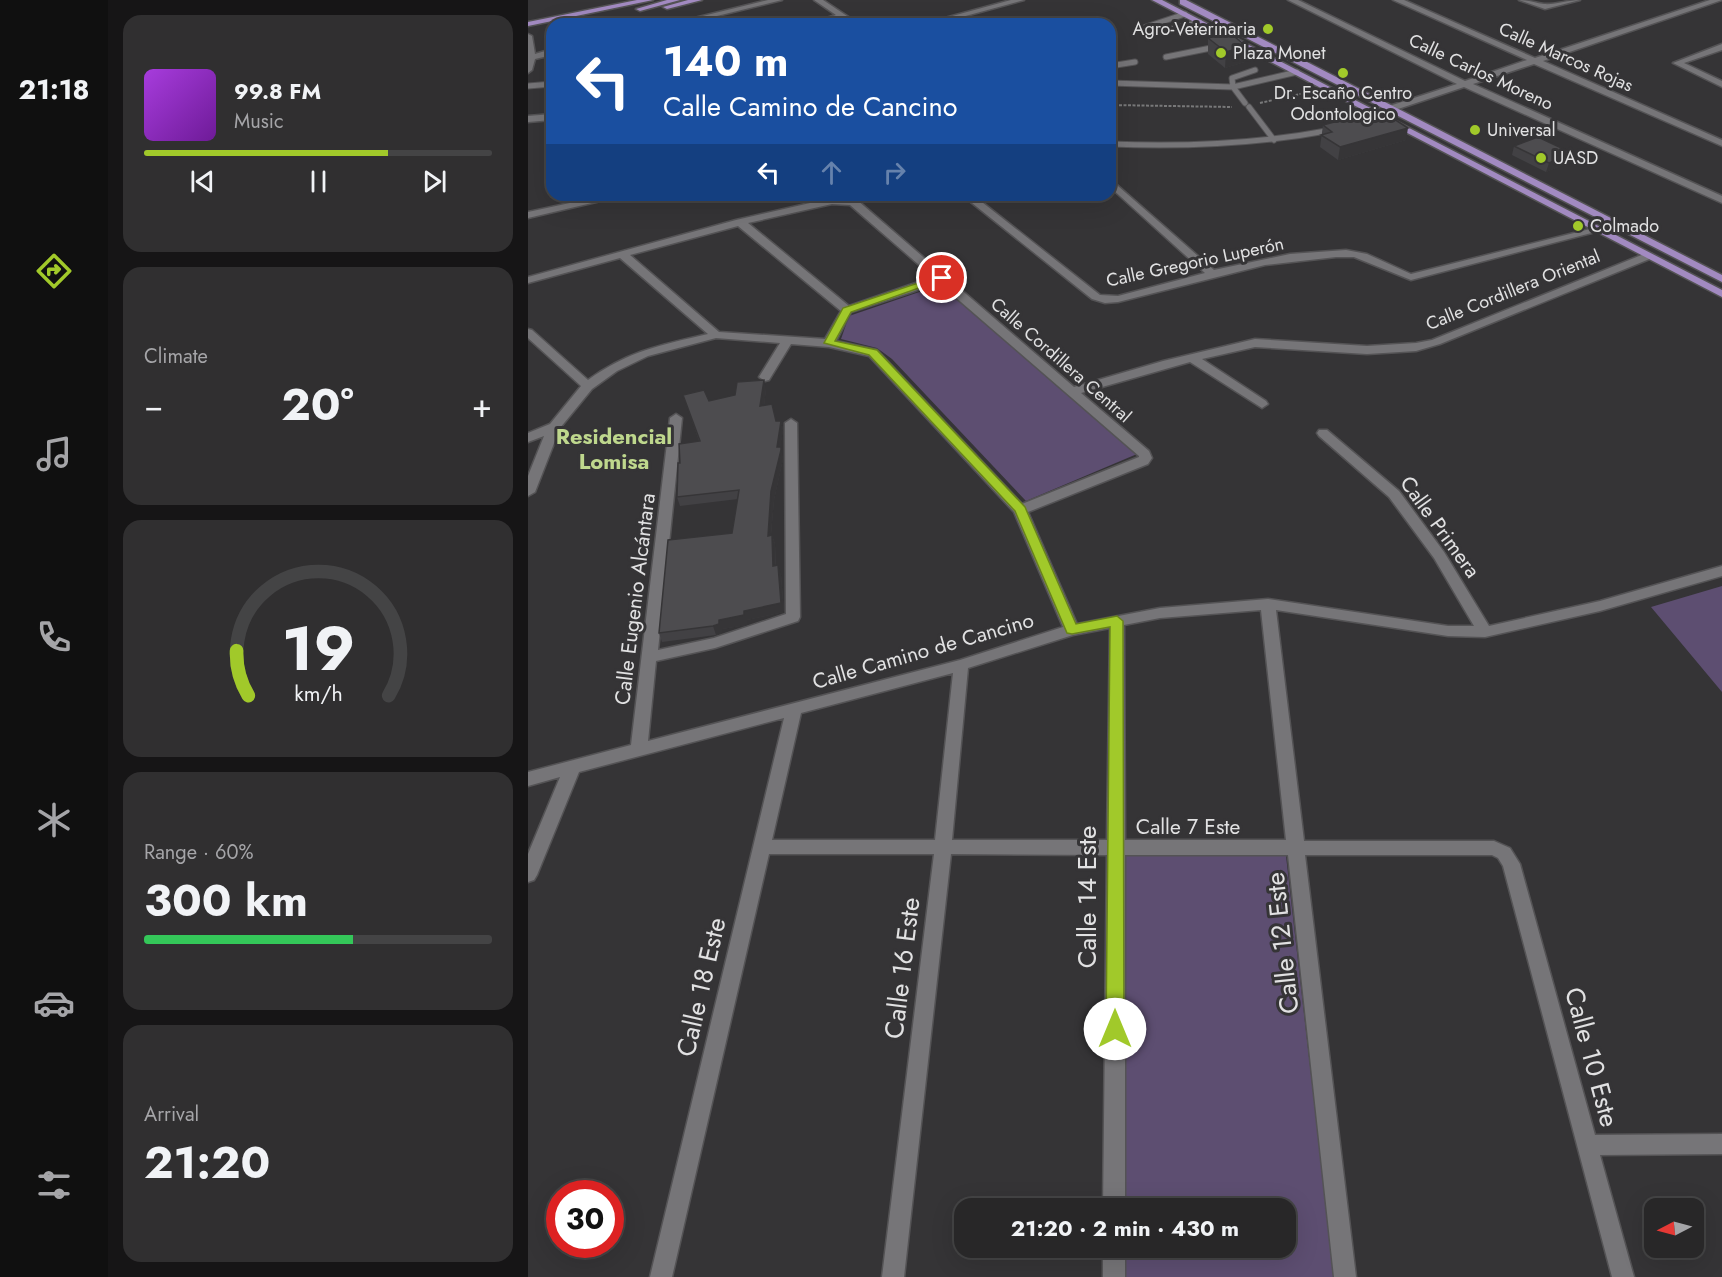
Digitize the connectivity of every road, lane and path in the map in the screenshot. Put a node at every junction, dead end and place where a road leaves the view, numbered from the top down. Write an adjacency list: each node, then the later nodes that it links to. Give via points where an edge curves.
1 (640, 0): 15 (main road)
2 (649, 0): 15 (main road)
3 (698, 0): 16 (main road)
4 (778, 0): 21 (street)
5 (818, 0): 18 (street)
6 (1020, 0): 24 (street)
7 (1179, 0): 53 (main road)
8 (1292, 0): 46 (street, Calle Carlos Moreno)
9 (1397, 0): 38 (street, Calle Marcos Rojas)
10 (1522, 0): 11 (street, via 1545,7)
11 (1575, 0)
12 (1720, 0): 38 (street)
13 (674, 1): 16 (main road)
14 (1161, 1): 17 (main road)
15 (617, 6): 19 (main road)
16 (623, 14): 20 (main road)
17 (1185, 14): 26 (main road); 26 (lane, via 1143,28 1156,33)
18 (844, 16): 22 (street); 23 (street)
19 (558, 18)
20 (603, 18)
21 (700, 18)
22 (836, 18)
23 (847, 18)
24 (950, 18)
25 (546, 20): 27 (main road)
26 (1200, 22): 30 (main road)
27 (528, 24)
28 (546, 30): 29 (main road)
29 (528, 35): 35 (street)
30 (1240, 42): 31 (lane); 42 (main road)
31 (1230, 45)
32 (1219, 47): 36 (lane)
33 (1722, 47): 45 (street, via 1677,63)
34 (546, 53): 35 (street)
35 (531, 57): 40 (street)
36 (1166, 57)
37 (1135, 62): 39 (lane)
38 (1533, 62): 46 (street); 60 (street, Calle Marcos Rojas)
39 (1116, 65)
40 (528, 70)
41 (1255, 70): 48 (lane, via 1236,75)
42 (1297, 72): 48 (lane); 49 (main road)
43 (1116, 83): 48 (lane)
44 (546, 84): 47 (lane)
45 (1722, 84)
46 (1467, 85): 53 (street); 63 (street, Calle Carlos Moreno)
47 (528, 86)
48 (1233, 87): 51 (lane)
49 (1326, 87): 51 (path); 54 (main road)
50 (1116, 105): 52 (path)
51 (1249, 105): 59 (lane)
52 (1236, 106)
53 (1392, 109): 54 (street); 75 (main road)
54 (1377, 113): 57 (lane); 70 (main road)
55 (546, 117): 56 (street)
56 (528, 118)
57 (1364, 119)
58 (1343, 126): 59 (lane)
59 (1274, 140): 61 (lane, via 1196,147)
60 (1722, 143)
61 (1116, 144)
62 (1116, 187): 73 (street)
63 (1722, 200)
64 (593, 201): 68 (street)
65 (832, 201): 69 (street, Calle Cordillera Central)
66 (849, 201): 74 (street, Calle Cordillera Central)
67 (975, 201): 73 (street, Calle Gregorio Luperón, via 1100,299 1123,298)
68 (528, 215)
69 (740, 222): 71 (street, Calle Cordillera Central); 78 (street)
70 (1599, 230): 72 (main road); 73 (street, Calle Gregorio Luperón, via 1411,277 1355,254 1288,257)
71 (621, 253): 76 (street, Calle Cordillera Central); 80 (street)
72 (1648, 256): 77 (main road); 83 (street, Calle Cordillera Oriental, via 1416,347 1367,350 1255,343)
73 (1211, 273)
74 (942, 278): 78 (street); 86 (street, Calle Cordillera Central)
75 (1722, 279)
76 (528, 280)
77 (1722, 294)
78 (847, 310): 82 (street)
79 (528, 332): 85 (street)
80 (716, 335): 81 (street); 85 (street, via 644,353)
81 (788, 340): 82 (street); 84 (street)
82 (829, 343): 94 (street, via 873,352)
83 (1192, 358): 86 (street, Calle Cordillera Oriental); 87 (street)
84 (765, 377)
85 (588, 386): 90 (street)
86 (1071, 392): 94 (street, Calle Cordillera Central, via 1146,458)
87 (1262, 404)
88 (676, 418): 100 (street, Calle Eugenio Alcántara, via 668,514)
89 (791, 423): 100 (street, via 793,617 715,643)
90 (554, 427): 92 (street); 93 (street)
91 (1323, 432): 99 (street, Calle Primera, via 1394,494 1439,555)
92 (528, 438)
93 (528, 492)
94 (1020, 510): 98 (street)
95 (1722, 571): 99 (street, Calle Camino de Cancino, via 1600,606)
96 (1268, 604): 97 (street, Calle Camino de Cancino, via 1160,613); 99 (street, Calle Camino de Cancino, via 1448,631); 109 (street, Calle 12 Este)
97 (1117, 621): 98 (street, Calle Camino de Cancino); 108 (street, Calle 14 Este)
98 (1072, 630): 101 (street, Calle Camino de Cancino)
99 (1485, 632)
100 (648, 657): 103 (street, Calle Eugenio Alcántara)
101 (961, 665): 102 (street, Calle Camino de Cancino); 107 (street, Calle 16 Este)
102 (794, 710): 103 (street, Calle Camino de Cancino); 106 (street, Calle 18 Este)
103 (639, 750): 104 (street, Calle Camino de Cancino)
104 (572, 768): 105 (street, Calle Camino de Cancino); 111 (street)
105 (528, 779)
106 (762, 847): 107 (street, Calle 7 Este); 116 (street, Calle 18 Este)
107 (943, 848): 108 (street, Calle 7 Este); 117 (street, Calle 16 Este)
108 (1115, 849): 109 (street, Calle 7 Este); 114 (street, Calle 14 Este)
109 (1297, 849): 110 (street, Calle 7 Este, via 1494,848); 119 (street, Calle 12 Este)
110 (1504, 853): 113 (street, Calle 10 Este, via 1511,864)
111 (528, 875)
112 (1722, 1144): 113 (street)
113 (1588, 1145): 120 (street, Calle 10 Este)
114 (1114, 1198)
115 (1114, 1258): 118 (street)
116 (661, 1277)
117 (893, 1277)
118 (1114, 1277)
119 (1345, 1277)
120 (1623, 1277)

